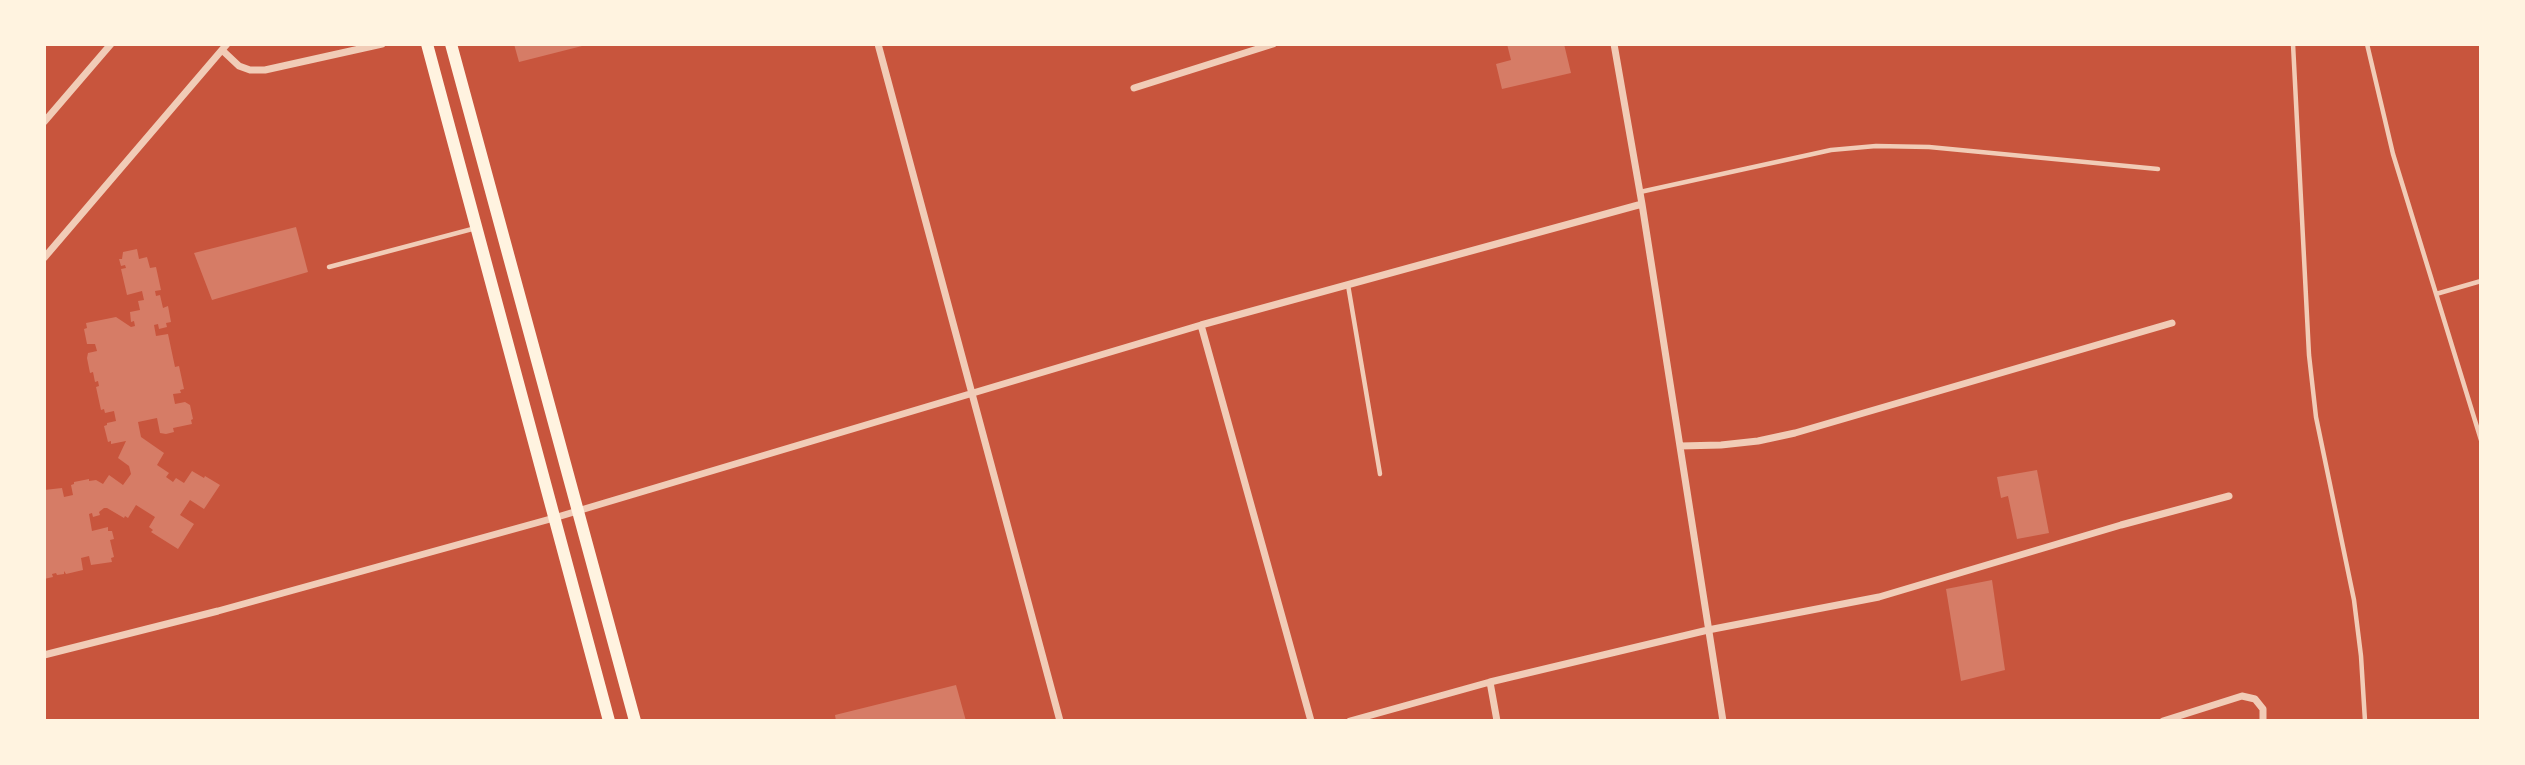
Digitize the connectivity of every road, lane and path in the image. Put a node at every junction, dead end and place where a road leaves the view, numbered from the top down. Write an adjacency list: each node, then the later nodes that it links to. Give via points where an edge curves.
1 (111, 44): 12 (street)
2 (382, 44): 10 (street, via 265,71 239,66)
3 (427, 44): 16 (main road)
4 (451, 44): 29 (main road)
5 (878, 44): 24 (street)
6 (1273, 44): 11 (street)
7 (1614, 44): 14 (street)
8 (2292, 44): 43 (lane, via 2310,367 2354,600)
9 (2367, 44): 21 (lane, via 2393,154)
10 (225, 47): 17 (street)
11 (1134, 88)
12 (44, 122)
13 (2158, 169): 14 (lane, via 1876,146 1831,150)
14 (1640, 191): 15 (street)
15 (1642, 204): 20 (street); 26 (street)
16 (477, 228): 18 (lane); 30 (main road)
17 (44, 258)
18 (329, 267)
19 (2481, 281): 21 (lane)
20 (1348, 285): 23 (street); 27 (lane)
21 (2437, 294): 25 (lane)
22 (2172, 323): 26 (street, via 1795,433 1758,442)
23 (1201, 325): 24 (street); 37 (street)
24 (972, 393): 29 (street); 36 (street)
25 (2481, 440)
26 (1680, 446): 31 (street)
27 (1380, 474)
28 (2229, 496): 31 (street, via 1879,597)
29 (577, 510): 30 (street); 35 (main road)
30 (554, 518): 32 (street); 34 (main road)
31 (1708, 630): 33 (street); 40 (street)
32 (44, 655)
33 (1490, 682): 38 (street); 39 (street)
34 (609, 721)
35 (635, 721)
36 (1060, 721)
37 (1311, 721)
38 (1350, 721)
39 (1497, 721)
40 (1723, 721)
41 (2163, 721): 42 (street, via 2242,696 2255,699 2263,709)
42 (2263, 721)
43 (2365, 721)

